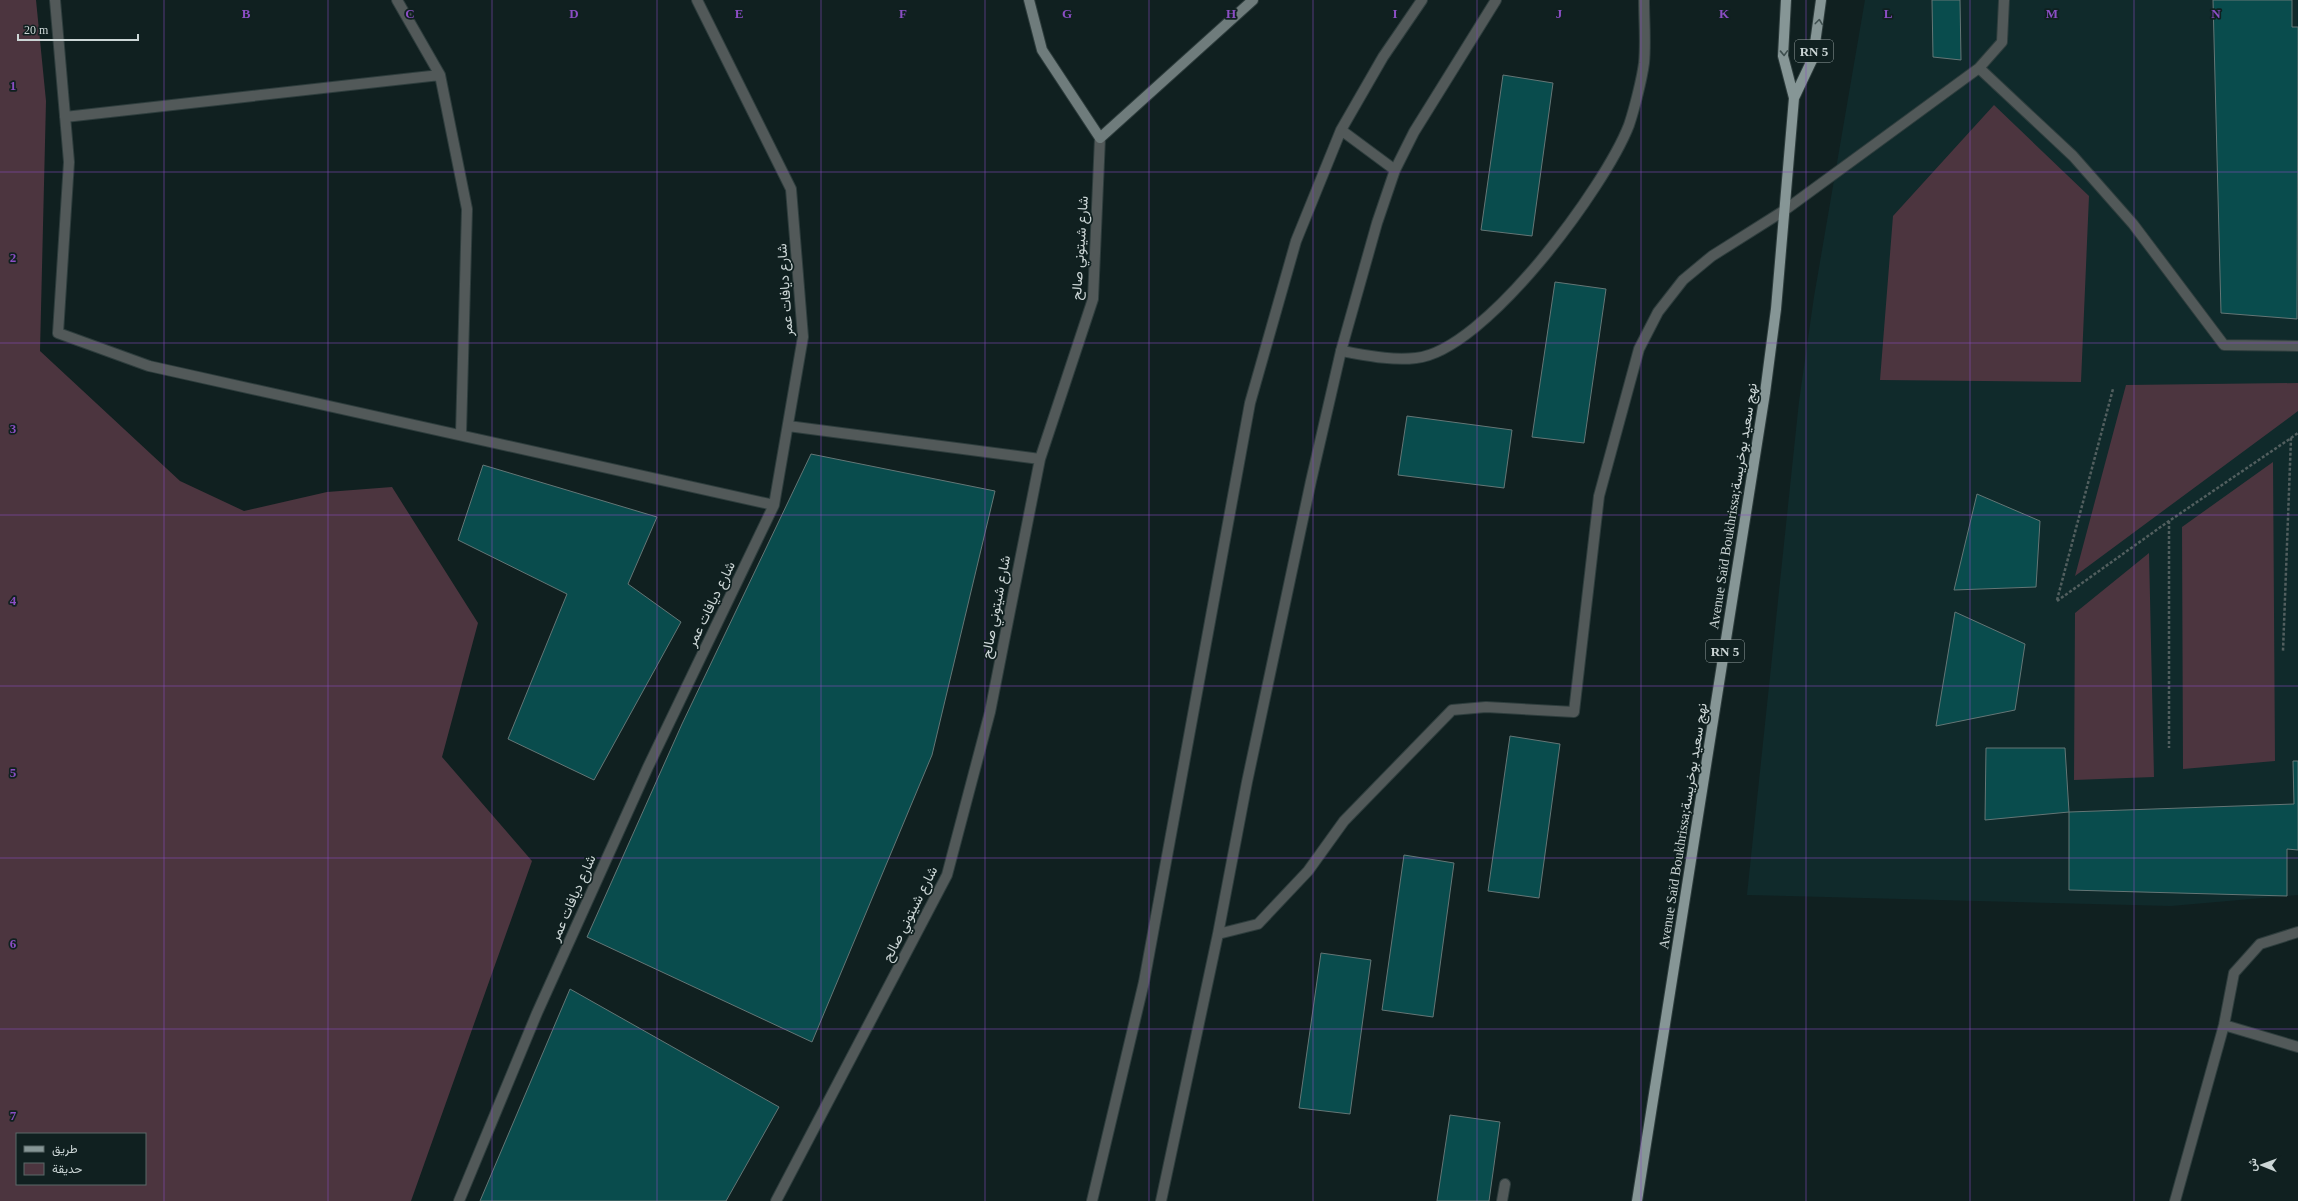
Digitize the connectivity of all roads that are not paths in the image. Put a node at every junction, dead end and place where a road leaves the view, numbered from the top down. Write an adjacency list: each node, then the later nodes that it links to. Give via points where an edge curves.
1 (55, 0): 15 (street)
2 (397, 0): 13 (street)
3 (697, 0): 22 (street, شارع ديافات عمر, via 791,189 803,337)
4 (1029, 0): 17 (street, via 1042,50)
5 (1253, 0): 17 (street)
6 (1422, 0): 16 (street, via 1383,57)
7 (1496, 0): 18 (street, via 1441,86)
8 (1644, 0): 21 (street, via 1644,64 1629,125 1600,180 1567,228 1534,269 1488,316 1450,346 1417,358 1379,357)
9 (1786, 0): 14 (main road, Avenue Saïd Boukhrissa;نهج سعيد بوخريسة / RN 5, one-way to 14, via 1783,56)
10 (1821, 0): 14 (main road, Avenue Saïd Boukhrissa;نهج سعيد بوخريسة / RN 5, one-way to 10, via 1813,58)
11 (2004, 0): 12 (street, via 2002,42)
12 (1979, 68): 19 (street); 20 (street, via 2073,156 2133,224 2224,345)
13 (440, 75): 15 (street); 23 (street, via 467,209)
14 (1794, 98): 19 (main road, Avenue Saïd Boukhrissa;نهج سعيد بوخريسة / RN 5)
15 (65, 117): 23 (street, via 69,162 58,333 149,366)
16 (1341, 130): 18 (street); 33 (street, via 1296,241 1250,403 1144,982)
17 (1100, 138): 24 (street, شارع شيتوني صالح, via 1093,299)
18 (1395, 170): 21 (street, via 1377,223)
19 (1785, 210): 27 (street, via 1712,256 1683,280 1658,312 1639,348 1600,496 1574,712 1486,707 1452,710 1344,821 1308,871 1258,924); 36 (main road, Avenue Saïd Boukhrissa;نهج سعيد بوخريسة / RN 5, via 1765,393)
20 (2298, 346)
21 (1341, 351): 27 (street, via 1247,782)
22 (788, 426): 24 (street); 25 (street, شارع ديافات عمر)
23 (461, 434): 25 (street)
24 (1040, 459): 32 (street, شارع شيتوني صالح, via 990,712 947,875)
25 (774, 505): 31 (street, شارع ديافات عمر, via 648,767 546,991)
26 (2298, 932): 28 (street, via 2260,944 2234,973)
27 (1218, 934): 34 (street)
28 (2224, 1025): 29 (street); 37 (street)
29 (2298, 1047)
30 (1505, 1184): 35 (street)
31 (459, 1201)
32 (776, 1201)
33 (1092, 1201)
34 (1161, 1201)
35 (1502, 1201)
36 (1637, 1201)
37 (2175, 1201)

